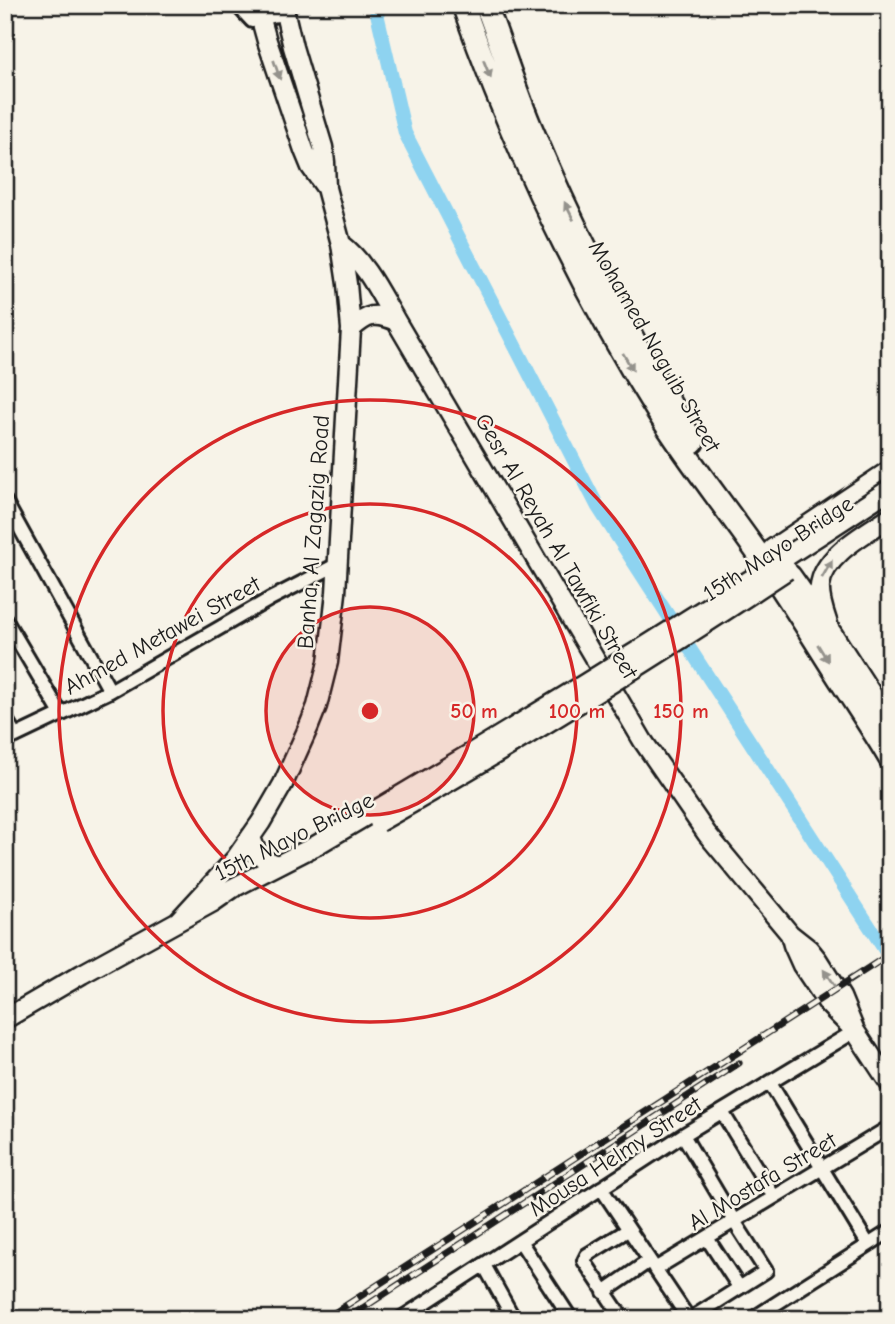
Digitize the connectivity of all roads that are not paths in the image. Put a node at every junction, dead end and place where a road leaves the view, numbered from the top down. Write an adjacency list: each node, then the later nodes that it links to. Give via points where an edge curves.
1 (237, 5): 5 (street, via 252,22)
2 (464, 5): 8 (highway, Mohamed Naguib Street, one-way to 8, via 513,131)
3 (488, 8): 8 (highway, Mohamed Naguib Street, one-way to 3)
4 (284, 9): 5 (street); 6 (main road, Banha, Al Zagazig Road, via 323,147)
5 (259, 12): 6 (main road, Banha, Al Zagazig Road, one-way to 6, via 304,150)
6 (326, 188): 7 (main road, Banha, Al Zagazig Road)
7 (341, 244): 10 (main road, Gesr Al Reyah Al Tawfiki Street, via 362,265); 11 (main road, Banha, Al Zagazig Road)
8 (595, 283): 9 (highway, Mohamed Naguib Street)
9 (610, 312): 17 (highway, Mohamed Naguib Street, via 698,449); 26 (highway, Mohamed Naguib Street, one-way to 26, via 657,411 760,556)
10 (396, 320): 11 (main road, via 376,314); 33 (main road, Gesr Al Reyah Al Tawfiki Street, via 643,741 707,834 790,934 809,949 836,988)
11 (351, 329): 18 (main road, Banha, Al Zagazig Road)
12 (890, 470): 17 (main road)
13 (890, 489): 28 (main road, 15th Mayo Bridge, bridge)
14 (5, 500): 21 (street)
15 (890, 504): 28 (main road, 15th Mayo Bridge, bridge, via 442,787)
16 (890, 517): 20 (main road, one-way to 16, via 820,594 822,576 836,555)
17 (772, 550): 20 (highway, Mohamed Naguib Street)
18 (338, 564): 21 (street, Ahmed Metawei Street); 27 (main road, Banha, Al Zagazig Road, via 328,662 317,706 282,784)
19 (5, 619): 22 (street)
20 (831, 634): 24 (highway, Mohamed Naguib Street)
21 (110, 691): 22 (street, Ahmed Metawei Street)
22 (61, 715): 25 (street, Ahmed Metawei Street)
23 (5, 718): 25 (street)
24 (890, 725)
25 (11, 738)
26 (890, 759)
27 (251, 836): 29 (main road, via 259,855); 31 (main road, Banha, Al Zagazig Road)
28 (318, 851): 29 (main road, 15th Mayo Bridge); 30 (main road, 15th Mayo Bridge, via 248,891)
29 (278, 865): 30 (main road, 15th Mayo Bridge)
30 (213, 902): 31 (main road, Banha, Al Zagazig Road)
31 (178, 921): 32 (main road, Banha, Al Zagazig Road)
32 (5, 1019)
33 (855, 1031): 34 (street, Mousa Helmy Street); 35 (main road, Gesr Al Reyah Al Tawfiki Street)
34 (770, 1083): 36 (street, Mousa Helmy Street); 39 (street)
35 (890, 1084)
36 (722, 1112): 38 (street, Mousa Helmy Street); 41 (street)
37 (890, 1127): 39 (street, Al Mostafa Street)
38 (683, 1135): 40 (street, Mousa Helmy Street); 42 (street)
39 (822, 1169): 41 (street, Al Mostafa Street); 47 (street)
40 (601, 1188): 43 (street); 46 (street, Mousa Helmy Street)
41 (774, 1197): 42 (street, Al Mostafa Street)
42 (734, 1221): 45 (street, Al Mostafa Street); 50 (street, via 766,1270)
43 (628, 1230): 49 (street); 51 (street, via 584,1259)
44 (890, 1231): 47 (street)
45 (707, 1238): 49 (street, Al Mostafa Street); 50 (street)
46 (520, 1241): 48 (street, Mousa Helmy Street); 54 (street)
47 (868, 1244): 57 (street)
48 (484, 1265): 52 (street, Mousa Helmy Street); 53 (street)
49 (652, 1265): 51 (street, Al Mostafa Street); 56 (street)
50 (739, 1287): 56 (street)
51 (604, 1292): 55 (street)
52 (400, 1319)
53 (514, 1319)
54 (571, 1319)
55 (623, 1319)
56 (690, 1319)
57 (752, 1319)

